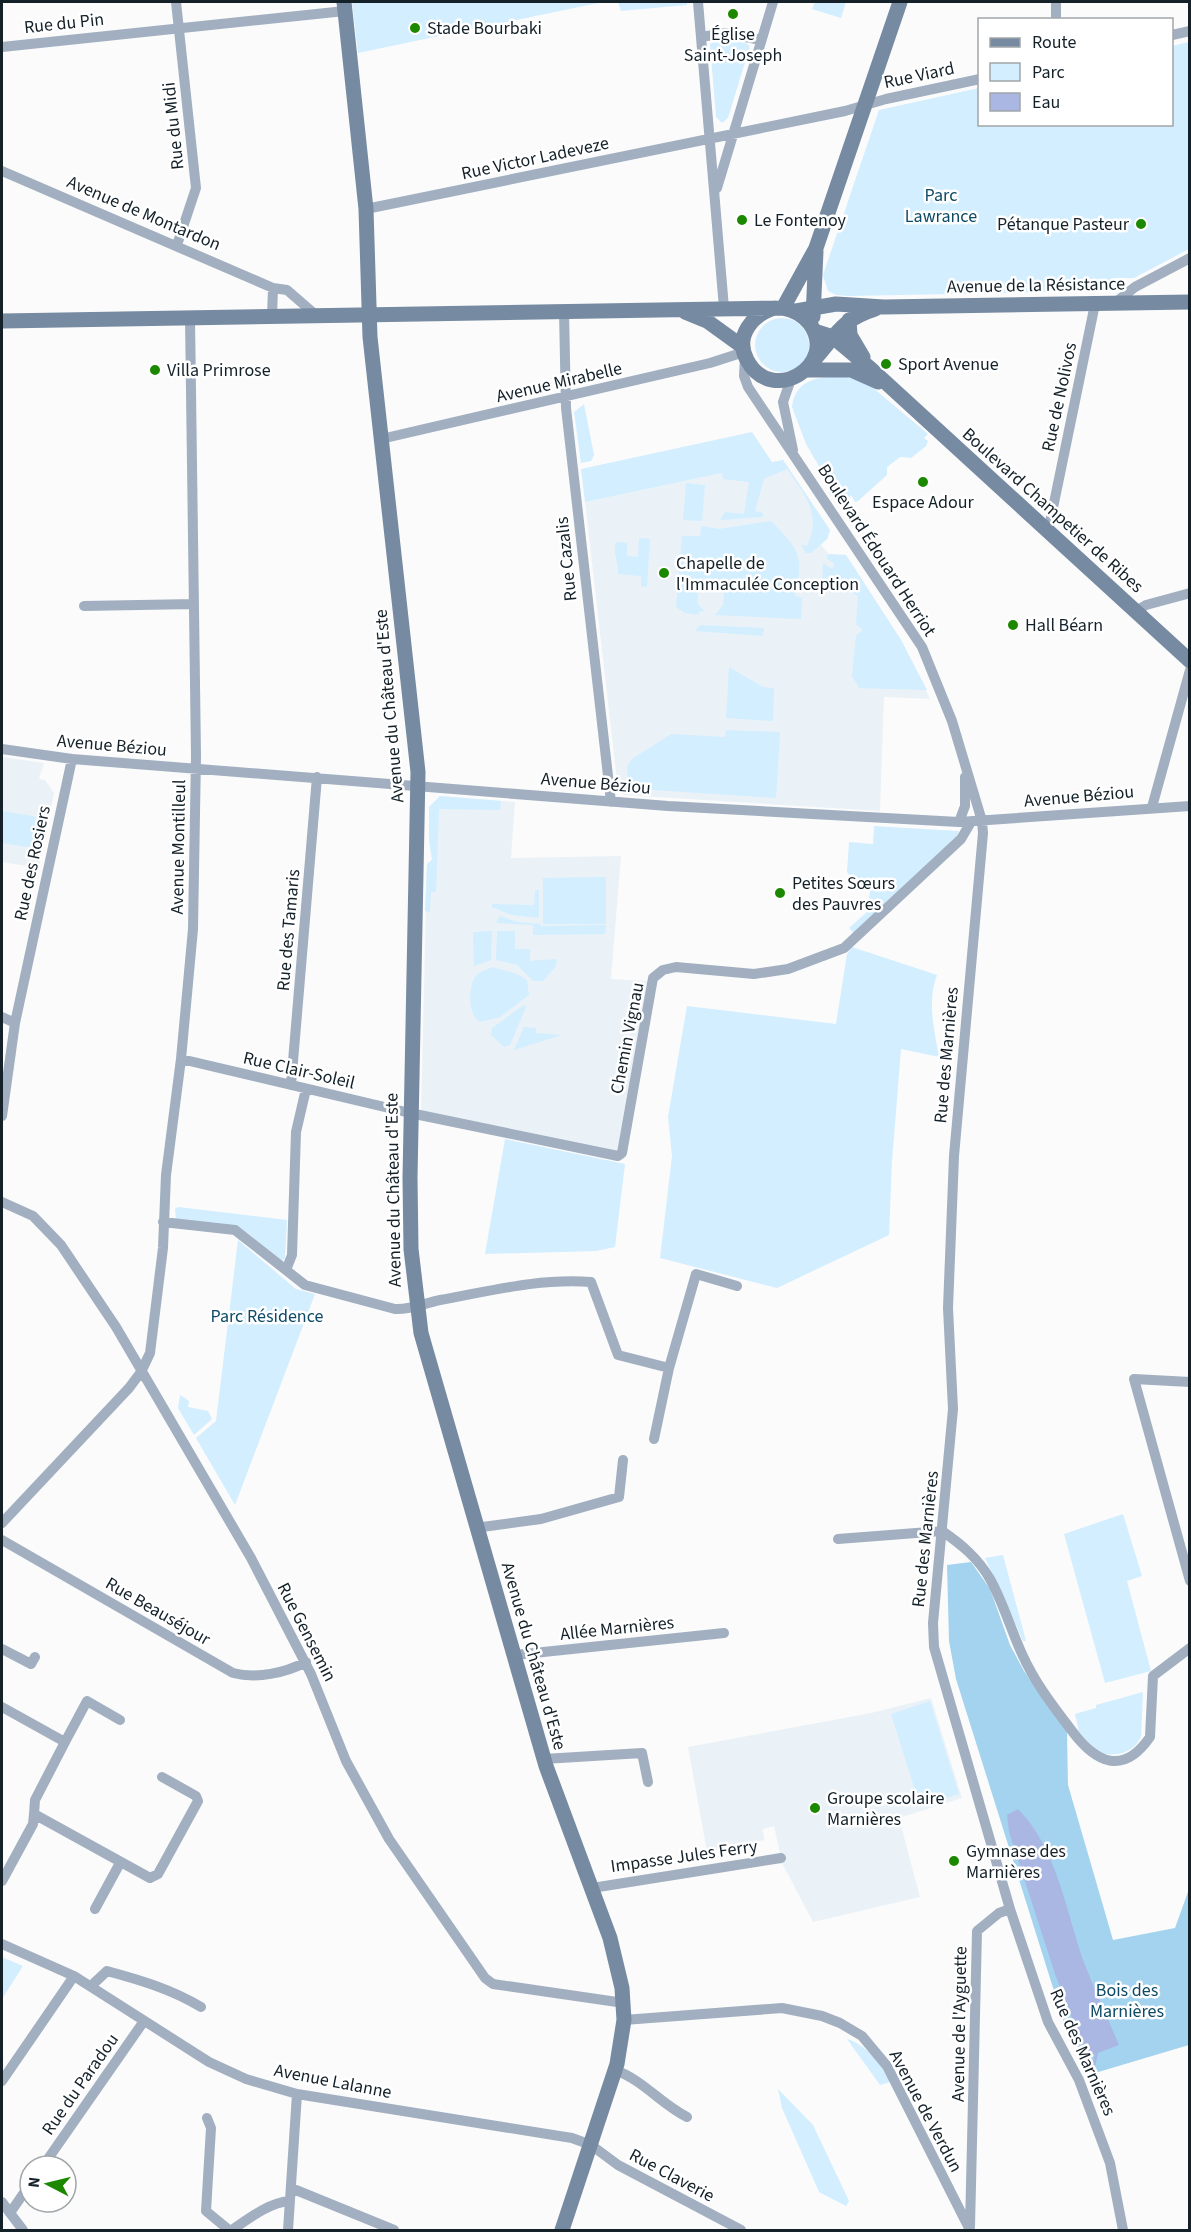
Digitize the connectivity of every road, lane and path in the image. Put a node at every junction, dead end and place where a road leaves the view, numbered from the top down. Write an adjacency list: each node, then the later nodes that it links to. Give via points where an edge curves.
1 (176, 2): 8 (street, Rue du Midi)
2 (698, 2): 11 (street)
3 (772, 2): 12 (street)
4 (900, 2): 15 (street)
5 (1056, 2): 7 (street)
6 (345, 6): 8 (street, Rue du Pin); 20 (street, Avenue du Château d'Este)
7 (1056, 18)
8 (179, 28): 13 (street, Rue du Pin); 21 (street, Rue du Midi, via 196,188)
9 (1190, 31): 10 (street)
10 (1173, 35)
11 (701, 37): 12 (street, via 730,33); 17 (street)
12 (761, 40): 16 (street)
13 (2, 47)
14 (978, 80): 15 (street, Rue Viard)
15 (865, 105): 16 (street, Rue Viard); 22 (street)
16 (734, 132): 17 (street, Rue Victor Ladeveze); 19 (street)
17 (710, 137): 19 (street); 20 (street, Rue Victor Ladeveze)
18 (2, 171): 21 (street, Avenue de Montardon)
19 (715, 194): 30 (street)
20 (366, 209): 34 (street, Avenue du Château d'Este)
21 (177, 245): 24 (street, Avenue de Montardon)
22 (816, 249): 28 (street); 31 (street)
23 (1190, 258): 26 (street, via 1135,287)
24 (273, 288): 35 (street, Avenue de Montardon, via 287,290); 36 (street)
25 (1190, 302): 26 (street, Avenue de la Résistance)
26 (1115, 303): 27 (street, Avenue de la Résistance)
27 (1095, 304): 29 (street, Avenue de la Résistance); 50 (street, Rue de Nolivos)
28 (813, 307): 29 (street, Avenue de la Résistance); 31 (street, Avenue de la Résistance); 40 (street); 41 (street)
29 (884, 307): 38 (street, Avenue de la Résistance)
30 (724, 308): 31 (street); 32 (street)
31 (785, 309): 40 (street); 42 (street, via 755,317 744,336)
32 (682, 310): 33 (street); 42 (street, via 706,321)
33 (564, 311): 34 (street); 47 (street, Rue Cazalis)
34 (369, 315): 35 (street); 48 (street, Avenue du Château d'Este)
35 (318, 316): 36 (street)
36 (272, 317): 37 (street)
37 (190, 318): 39 (street); 52 (street, Avenue Montilleul)
38 (849, 320): 41 (street, Avenue de la Résistance); 44 (street, via 850,335)
39 (2, 321)
40 (813, 329): 41 (street, Boulevard Champetier de Ribes); 43 (street, via 816,341)
41 (833, 337): 43 (street, Avenue de la Résistance); 44 (street, Boulevard Champetier de Ribes)
42 (744, 352): 45 (street, via 759,375 780,381); 47 (street, Avenue Mirabelle); 49 (street, Boulevard Édouard Herriot, via 748,387)
43 (809, 365): 45 (street); 46 (street, Boulevard Champetier de Ribes, via 851,370)
44 (871, 369): 46 (street, Boulevard Champetier de Ribes)
45 (791, 379): 49 (street, Boulevard Édouard Herriot, via 783,402)
46 (890, 388): 50 (street, Boulevard Champetier de Ribes)
47 (565, 398): 48 (street, Avenue Mirabelle); 63 (street, Rue Cazalis)
48 (381, 439): 62 (street, Avenue du Château d'Este)
49 (795, 456): 59 (street, Boulevard Édouard Herriot, via 922,647)
50 (1048, 532): 54 (street, Boulevard Champetier de Ribes)
51 (1190, 593): 54 (street)
52 (194, 603): 53 (street); 60 (street, Avenue Montilleul)
53 (84, 606)
54 (1136, 611): 55 (street, Boulevard Champetier de Ribes)
55 (1190, 661)
56 (1190, 670): 65 (street)
57 (2, 749): 58 (street, Avenue Béziou)
58 (72, 759): 60 (street, Avenue Béziou); 69 (street, Rue des Rosiers)
59 (966, 765): 66 (street, Boulevard Édouard Herriot, via 965,806); 67 (street, Boulevard Édouard Herriot)
60 (196, 769): 61 (street, Avenue Béziou); 70 (street, Avenue Montilleul, via 193,929)
61 (317, 777): 62 (street, Avenue Béziou); 71 (street, Rue des Tamaris)
62 (418, 785): 63 (street, Avenue Béziou); 73 (street, Avenue du Château d'Este)
63 (610, 802): 66 (street, Avenue Béziou)
64 (1190, 806): 65 (street, Avenue Béziou)
65 (1152, 807): 67 (street, Avenue Béziou)
66 (959, 822): 67 (street, Avenue Béziou)
67 (976, 822): 73 (street, Chemin Vignau, via 844,948 788,969 754,974 676,967 653,978 622,1153 618,1156); 87 (street, Rue des Marnières, via 983,832 954,1156 948,1308 953,1410)
68 (2, 1017): 69 (street)
69 (15, 1023): 74 (street, Rue des Rosiers)
70 (181, 1059): 71 (street, Rue Clair-Soleil); 76 (street, Avenue Montilleul)
71 (291, 1085): 72 (street, Rue Clair-Soleil)
72 (306, 1089): 73 (street, Rue Clair-Soleil); 77 (street, via 296,1132 292,1255)
73 (410, 1113): 79 (street, Avenue du Château d'Este, via 411,1249)
74 (2, 1116)
75 (2, 1202): 81 (street, Rue Gensemin, via 33,1216 61,1245)
76 (163, 1222): 77 (street, via 239,1232); 81 (street, Avenue Montilleul, via 150,1353)
77 (286, 1270): 79 (street, via 298,1281 316,1288 395,1309)
78 (738, 1286): 80 (street, via 696,1274)
79 (417, 1306): 80 (street, via 530,1284 591,1282 618,1355); 86 (street, Avenue du Château d'Este, via 421,1333)
80 (669, 1368): 83 (street)
81 (141, 1372): 85 (street); 96 (street, Rue Gensemin)
82 (1190, 1382): 90 (street, via 1134,1379)
83 (654, 1439)
84 (623, 1460): 86 (street, via 619,1497 541,1519)
85 (2, 1523)
86 (476, 1528): 94 (street, Avenue du Château d'Este)
87 (942, 1531): 88 (street); 92 (street, via 965,1546 990,1578 1036,1682 1083,1746 1096,1757 1123,1761 1132,1758 1144,1745 1150,1737 1154,1676); 109 (street, Rue des Marnières, via 934,1647)
88 (838, 1539)
89 (2, 1540): 96 (street, Rue Beauséjour, via 233,1673 275,1673)
90 (1190, 1581)
91 (723, 1633): 94 (street, Allée Marnières)
92 (1190, 1648)
93 (2, 1649): 95 (street, via 30,1664)
94 (514, 1656): 100 (street, Avenue du Château d'Este)
95 (35, 1657)
96 (306, 1662): 113 (street, Rue Gensemin, via 346,1761 389,1839 485,1978 493,1984)
97 (2, 1707): 99 (street)
98 (120, 1720): 99 (street, via 87,1701)
99 (65, 1742): 103 (street, via 34,1800)
100 (544, 1760): 102 (street, via 642,1753); 107 (street, Avenue du Château d'Este)
101 (162, 1777): 105 (street, via 196,1796 196,1804 155,1876 147,1877)
102 (648, 1782)
103 (33, 1814): 105 (street); 106 (street, via 33,1824)
104 (781, 1858): 107 (street, Impasse Jules Ferry)
105 (120, 1863): 108 (street)
106 (2, 1881)
107 (591, 1888): 113 (street, Avenue du Château d'Este, via 615,1955)
108 (95, 1909)
109 (1010, 1909): 135 (street, Avenue de l'Ayguette, via 999,1912 977,1931); 136 (street, Rue des Marnières, via 1048,2022 1096,2121 1110,2163)
110 (2, 1944): 111 (street, Avenue Lalanne)
111 (74, 1976): 112 (street, Avenue Lalanne); 118 (street)
112 (91, 1986): 114 (street, via 107,1971 150,1983); 116 (street, Avenue Lalanne)
113 (624, 2003): 115 (street, Avenue du Château d'Este)
114 (201, 2007)
115 (624, 2020): 117 (street, Avenue du Château d'Este); 135 (street, Avenue de Verdun, via 782,2008 822,2016 862,2036 887,2066)
116 (144, 2021): 119 (street, Avenue Lalanne, via 209,2062 246,2079); 123 (street, Rue du Paradou)
117 (615, 2070): 120 (street, via 636,2079 672,2110); 122 (street, Avenue du Château d'Este)
118 (2, 2081)
119 (297, 2094): 122 (street, Avenue Lalanne, via 572,2138); 124 (street)
120 (687, 2117)
121 (207, 2118): 130 (street, via 211,2128 206,2211)
122 (591, 2145): 133 (street, Avenue du Château d'Este); 134 (street, Rue Claverie, via 618,2165)
123 (51, 2154)
124 (291, 2188): 126 (street); 132 (street)
125 (18, 2201): 128 (street)
126 (290, 2201): 130 (street); 131 (street)
127 (2, 2202): 128 (street)
128 (10, 2213): 129 (street)
129 (23, 2230)
130 (230, 2230)
131 (288, 2230)
132 (394, 2230)
133 (562, 2230)
134 (741, 2230)
135 (970, 2230)
136 (1123, 2230)

